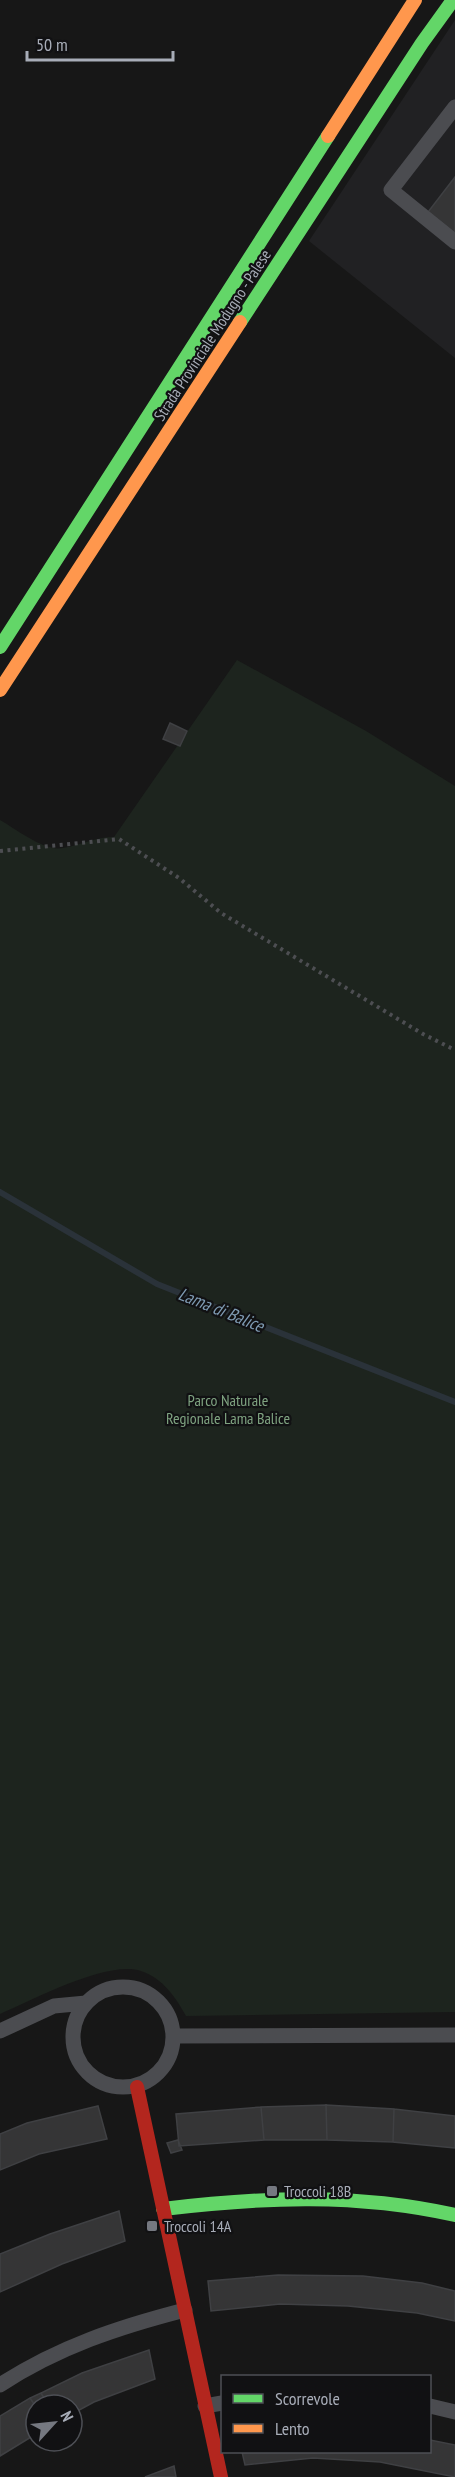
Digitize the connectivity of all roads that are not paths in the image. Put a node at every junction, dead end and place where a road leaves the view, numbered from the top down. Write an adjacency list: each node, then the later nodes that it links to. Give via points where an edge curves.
1 (414, 0): 5 (main road, Strada Provinciale Modugno - Palese)
2 (453, 0): 6 (main road, Strada Provinciale Modugno - Palese)
3 (455, 107): 4 (street, via 391,190)
4 (455, 242)
5 (0, 647)
6 (0, 690)
7 (86, 2003): 8 (street, via 54,2006); 10 (street, via 115,1988 140,1991 161,2005); 11 (street, via 73,2030 78,2060 99,2082 114,2087)
8 (0, 2031)
9 (455, 2035): 10 (street)
10 (173, 2036): 11 (street, via 165,2064)
11 (137, 2087): 12 (main road)
12 (163, 2209): 13 (main road, via 255,2199 321,2197 385,2202); 14 (main road)
13 (455, 2215)
14 (185, 2310): 15 (street, via 94,2336 51,2355); 17 (main road)
15 (0, 2385)
16 (221, 2403): 17 (street)
17 (205, 2406): 20 (main road)
18 (431, 2406): 19 (street)
19 (455, 2412)
20 (221, 2477)

